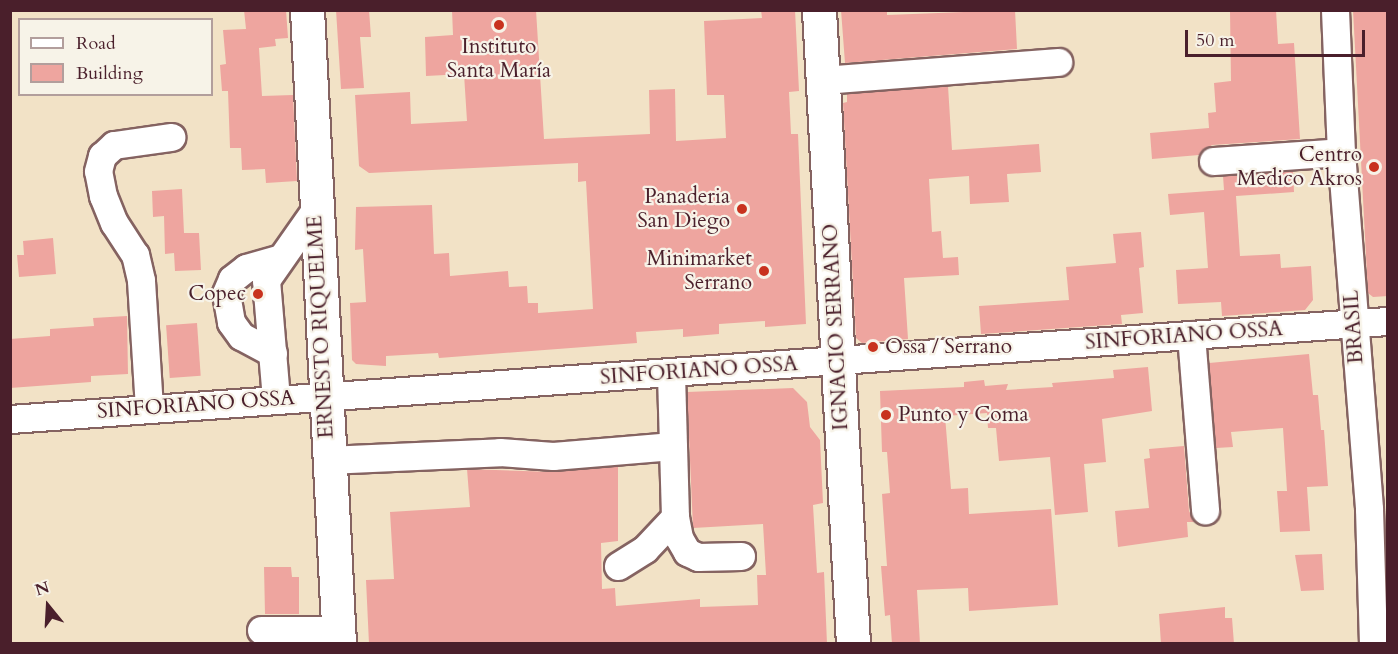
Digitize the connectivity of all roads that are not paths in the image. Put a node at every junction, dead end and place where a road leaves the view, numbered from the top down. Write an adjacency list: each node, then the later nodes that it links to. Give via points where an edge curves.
1 (307, 10): 9 (main road, ERNESTO RIQUELME)
2 (819, 10): 5 (main road, IGNACIO SERRANO)
3 (1335, 10): 7 (street, BRASIL)
4 (1058, 62): 5 (street)
5 (823, 80): 15 (main road, IGNACIO SERRANO)
6 (171, 137): 19 (street, via 114,145 102,156 98,171 103,196 114,223 135,255 141,280)
7 (1341, 152): 8 (street); 12 (street, BRASIL)
8 (1213, 161)
9 (315, 210): 10 (street, via 299,238); 17 (main road, ERNESTO RIQUELME)
10 (278, 260): 14 (street, via 266,280); 14 (street, via 246,268 232,279 226,293 231,322 241,336)
11 (1388, 321): 12 (street, SINFORIANO OSSA)
12 (1354, 323): 13 (street, SINFORIANO OSSA); 23 (street, BRASIL)
13 (1191, 336): 15 (street, SINFORIANO OSSA); 24 (street)
14 (273, 353): 18 (street)
15 (838, 361): 16 (street, SINFORIANO OSSA); 30 (main road, IGNACIO SERRANO)
16 (671, 373): 17 (street, SINFORIANO OSSA); 21 (street)
17 (323, 397): 18 (street, SINFORIANO OSSA); 22 (main road, ERNESTO RIQUELME)
18 (276, 399): 19 (street, SINFORIANO OSSA)
19 (149, 408): 20 (street, SINFORIANO OSSA)
20 (10, 419)
21 (673, 446): 22 (street, via 553,456 500,452); 25 (street)
22 (327, 460): 29 (main road, ERNESTO RIQUELME)
23 (1378, 509): 31 (street, BRASIL)
24 (1206, 510)
25 (675, 517): 26 (street, via 678,538 687,552 698,557); 27 (street, via 645,549)
26 (741, 556)
27 (618, 566)
28 (261, 630): 29 (street)
29 (338, 637)
30 (853, 644)
31 (1373, 644)

